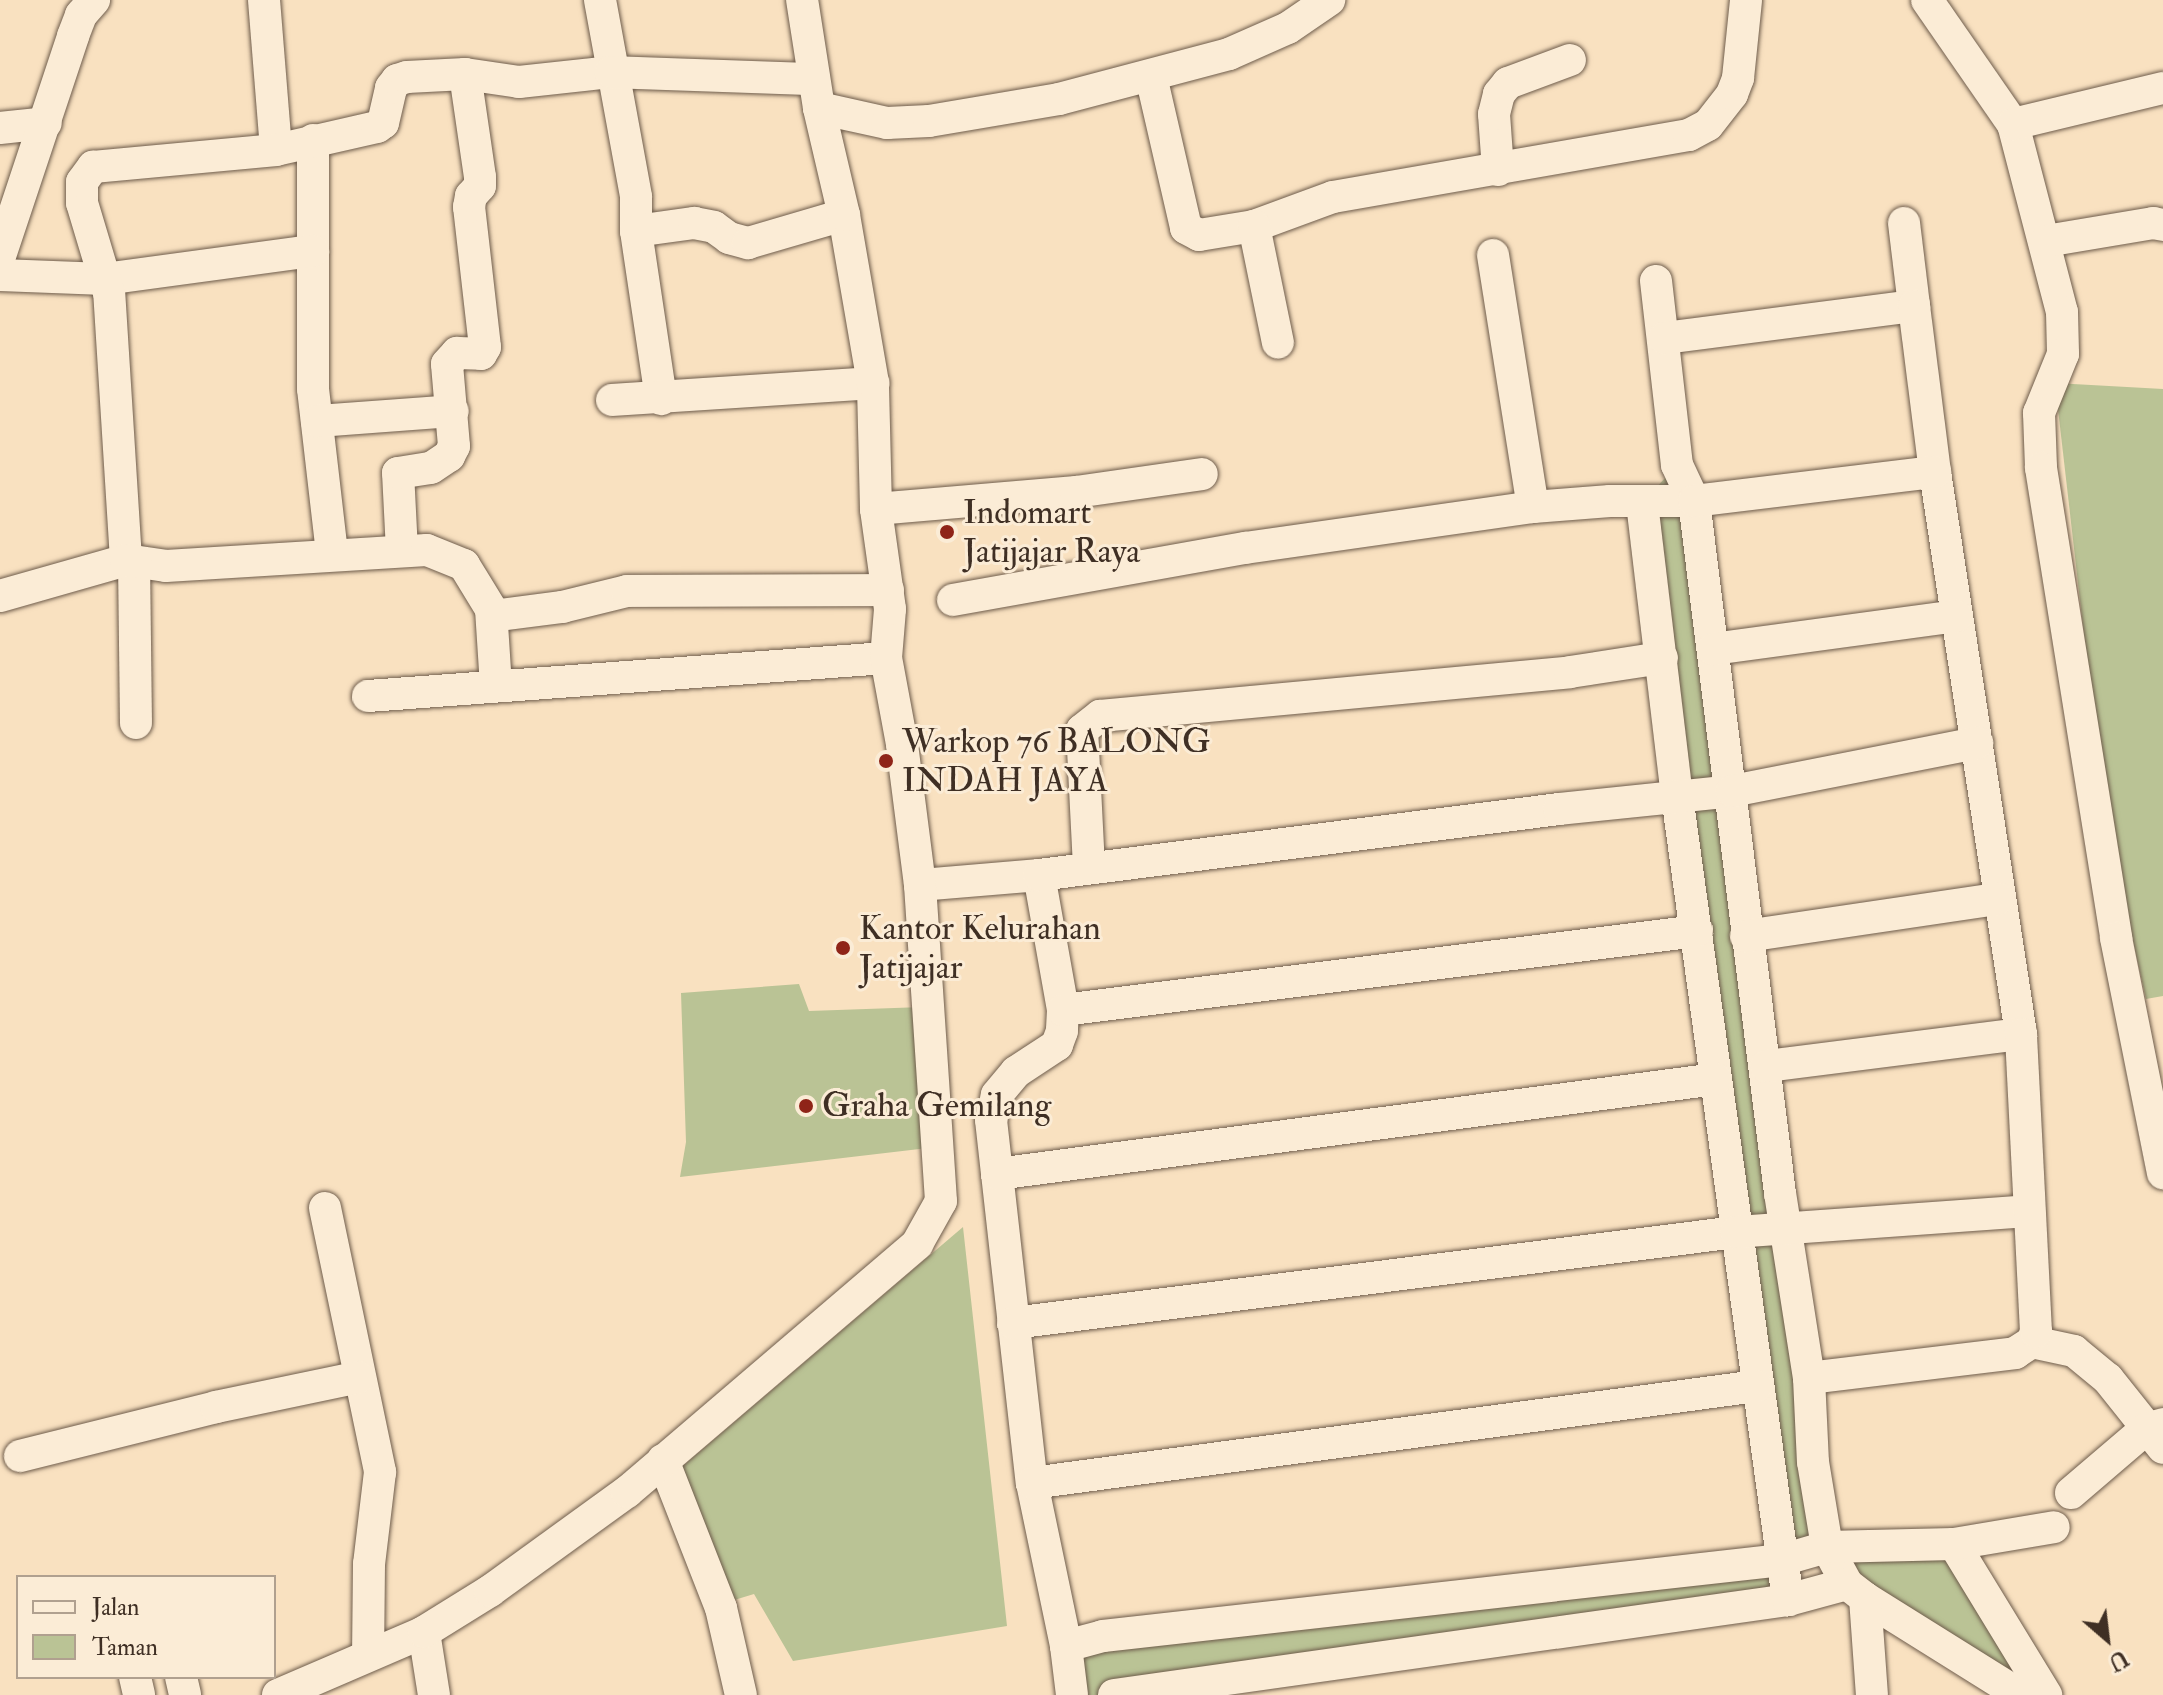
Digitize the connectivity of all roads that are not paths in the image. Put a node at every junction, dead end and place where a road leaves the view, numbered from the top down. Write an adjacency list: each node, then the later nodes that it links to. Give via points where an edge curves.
1 (94, 0): 14 (street, via 81,15)
2 (264, 0): 18 (street)
3 (600, 0): 9 (street)
4 (802, 0): 13 (street)
5 (1329, 0): 11 (street, via 1288,28 1229,54)
6 (1746, 0): 19 (street, via 1738,78 1723,110 1708,125 1689,135)
7 (1927, 0): 15 (street)
8 (1570, 60): 19 (street, via 1508,83 1499,94 1494,114)
9 (611, 72): 10 (street, via 519,82); 13 (street); 24 (street, via 636,197)
10 (465, 74): 17 (street, via 397,80 383,123); 38 (street, via 480,177 469,207 485,347 481,354 457,353 447,364)
11 (1151, 76): 13 (street, via 1059,99 929,121 887,123); 23 (street, via 1186,228 1199,235)
12 (2163, 88): 15 (street)
13 (816, 93): 20 (street)
14 (46, 123): 16 (street); 28 (street)
15 (2013, 124): 25 (street)
16 (0, 128)
17 (313, 140): 18 (street); 26 (street)
18 (276, 150): 30 (street, via 93,167 82,182 82,203)
19 (1498, 170): 23 (street, via 1333,197)
20 (844, 215): 24 (street, via 748,243 694,223); 35 (street)
21 (1904, 223): 32 (street)
22 (2163, 225): 25 (street)
23 (1254, 226): 34 (street)
24 (636, 231): 36 (street)
25 (2046, 241): 73 (street, via 2065,340 2039,413 2041,468 2116,938)
26 (313, 251): 30 (street); 39 (street)
27 (1493, 255): 45 (street)
28 (0, 256)
29 (0, 275): 30 (street)
30 (105, 279): 49 (street)
31 (1656, 281): 33 (street)
32 (1914, 306): 33 (street); 41 (street)
33 (1664, 338): 40 (street)
34 (1278, 343)
35 (873, 383): 36 (street); 46 (street)
36 (661, 399): 37 (street)
37 (612, 400)
38 (453, 411): 39 (street); 47 (street, via 454,446 449,456 431,468 398,473)
39 (317, 421): 48 (street)
40 (1677, 465): 43 (street); 44 (street)
41 (1935, 472): 43 (street); 54 (street)
42 (1202, 474): 46 (street, via 1076,492)
43 (1694, 501): 44 (street); 55 (street)
44 (1642, 503): 45 (street); 57 (street)
45 (1533, 507): 52 (street, via 1245,548)
46 (876, 509): 50 (street)
47 (402, 551): 48 (street); 53 (street, via 427,550 464,565)
48 (332, 554): 49 (street, via 166,566)
49 (130, 561): 51 (street); 60 (street)
50 (888, 590): 53 (street, via 627,591); 56 (street)
51 (0, 596)
52 (953, 600)
53 (492, 616): 58 (street)
54 (1957, 616): 55 (street); 61 (street)
55 (1713, 649): 62 (street)
56 (886, 658): 58 (street); 66 (street)
57 (1662, 658): 63 (street); 64 (street, via 1570,672 1100,716 1082,730)
58 (496, 686): 59 (street)
59 (368, 696)
60 (136, 723)
61 (1977, 743): 62 (street); 67 (street)
62 (1732, 791): 63 (street); 69 (street)
63 (1677, 796): 64 (street); 68 (street)
64 (1089, 867): 65 (street)
65 (1039, 875): 66 (street); 70 (street)
66 (920, 885): 88 (street, via 941,1201 917,1244)
67 (1998, 899): 69 (street); 71 (street)
68 (1697, 931): 70 (street); 74 (street)
69 (1746, 936): 72 (street)
70 (1063, 1010): 76 (street, via 1057,1045 1016,1072 997,1095 991,1120)
71 (2021, 1034): 72 (street); 78 (street)
72 (1766, 1066): 79 (street)
73 (2154, 1077): 75 (street)
74 (1716, 1079): 76 (street); 80 (street)
75 (2163, 1173)
76 (997, 1174): 81 (street)
77 (325, 1208): 83 (street)
78 (2029, 1211): 79 (street); 82 (street, via 2036,1332)
79 (1784, 1230): 80 (street); 84 (street)
80 (1736, 1232): 81 (street); 85 (street)
81 (1013, 1323): 89 (street)
82 (2032, 1342): 84 (street, via 2015,1353); 86 (street, via 2074,1351 2108,1379)
83 (359, 1377): 87 (street); 101 (street, via 380,1472 369,1564)
84 (1809, 1378): 93 (street, via 1813,1462)
85 (1757, 1386): 89 (street); 94 (street)
86 (2157, 1434): 90 (street)
87 (20, 1456)
88 (663, 1460): 98 (street, via 490,1591); 106 (street, via 721,1608)
89 (1032, 1483): 99 (street)
90 (2071, 1493)
91 (2054, 1527): 92 (street)
92 (1954, 1544): 93 (street); 110 (street)
93 (1827, 1547): 94 (street); 95 (street)
94 (1782, 1560): 96 (street); 97 (street)
95 (1856, 1591): 97 (street); 102 (street); 108 (street)
96 (1428, 1600): 99 (street, via 1103,1636); 100 (street)
97 (1788, 1600): 100 (street)
98 (424, 1632): 101 (street); 105 (street)
99 (1066, 1646): 107 (street)
100 (1436, 1647): 103 (street)
101 (368, 1654): 104 (street)
102 (2015, 1692): 109 (street)
103 (1134, 1693)
104 (278, 1695)
105 (434, 1695)
106 (741, 1695)
107 (1072, 1695)
108 (1872, 1695)
109 (1978, 1695)
110 (2046, 1695)

